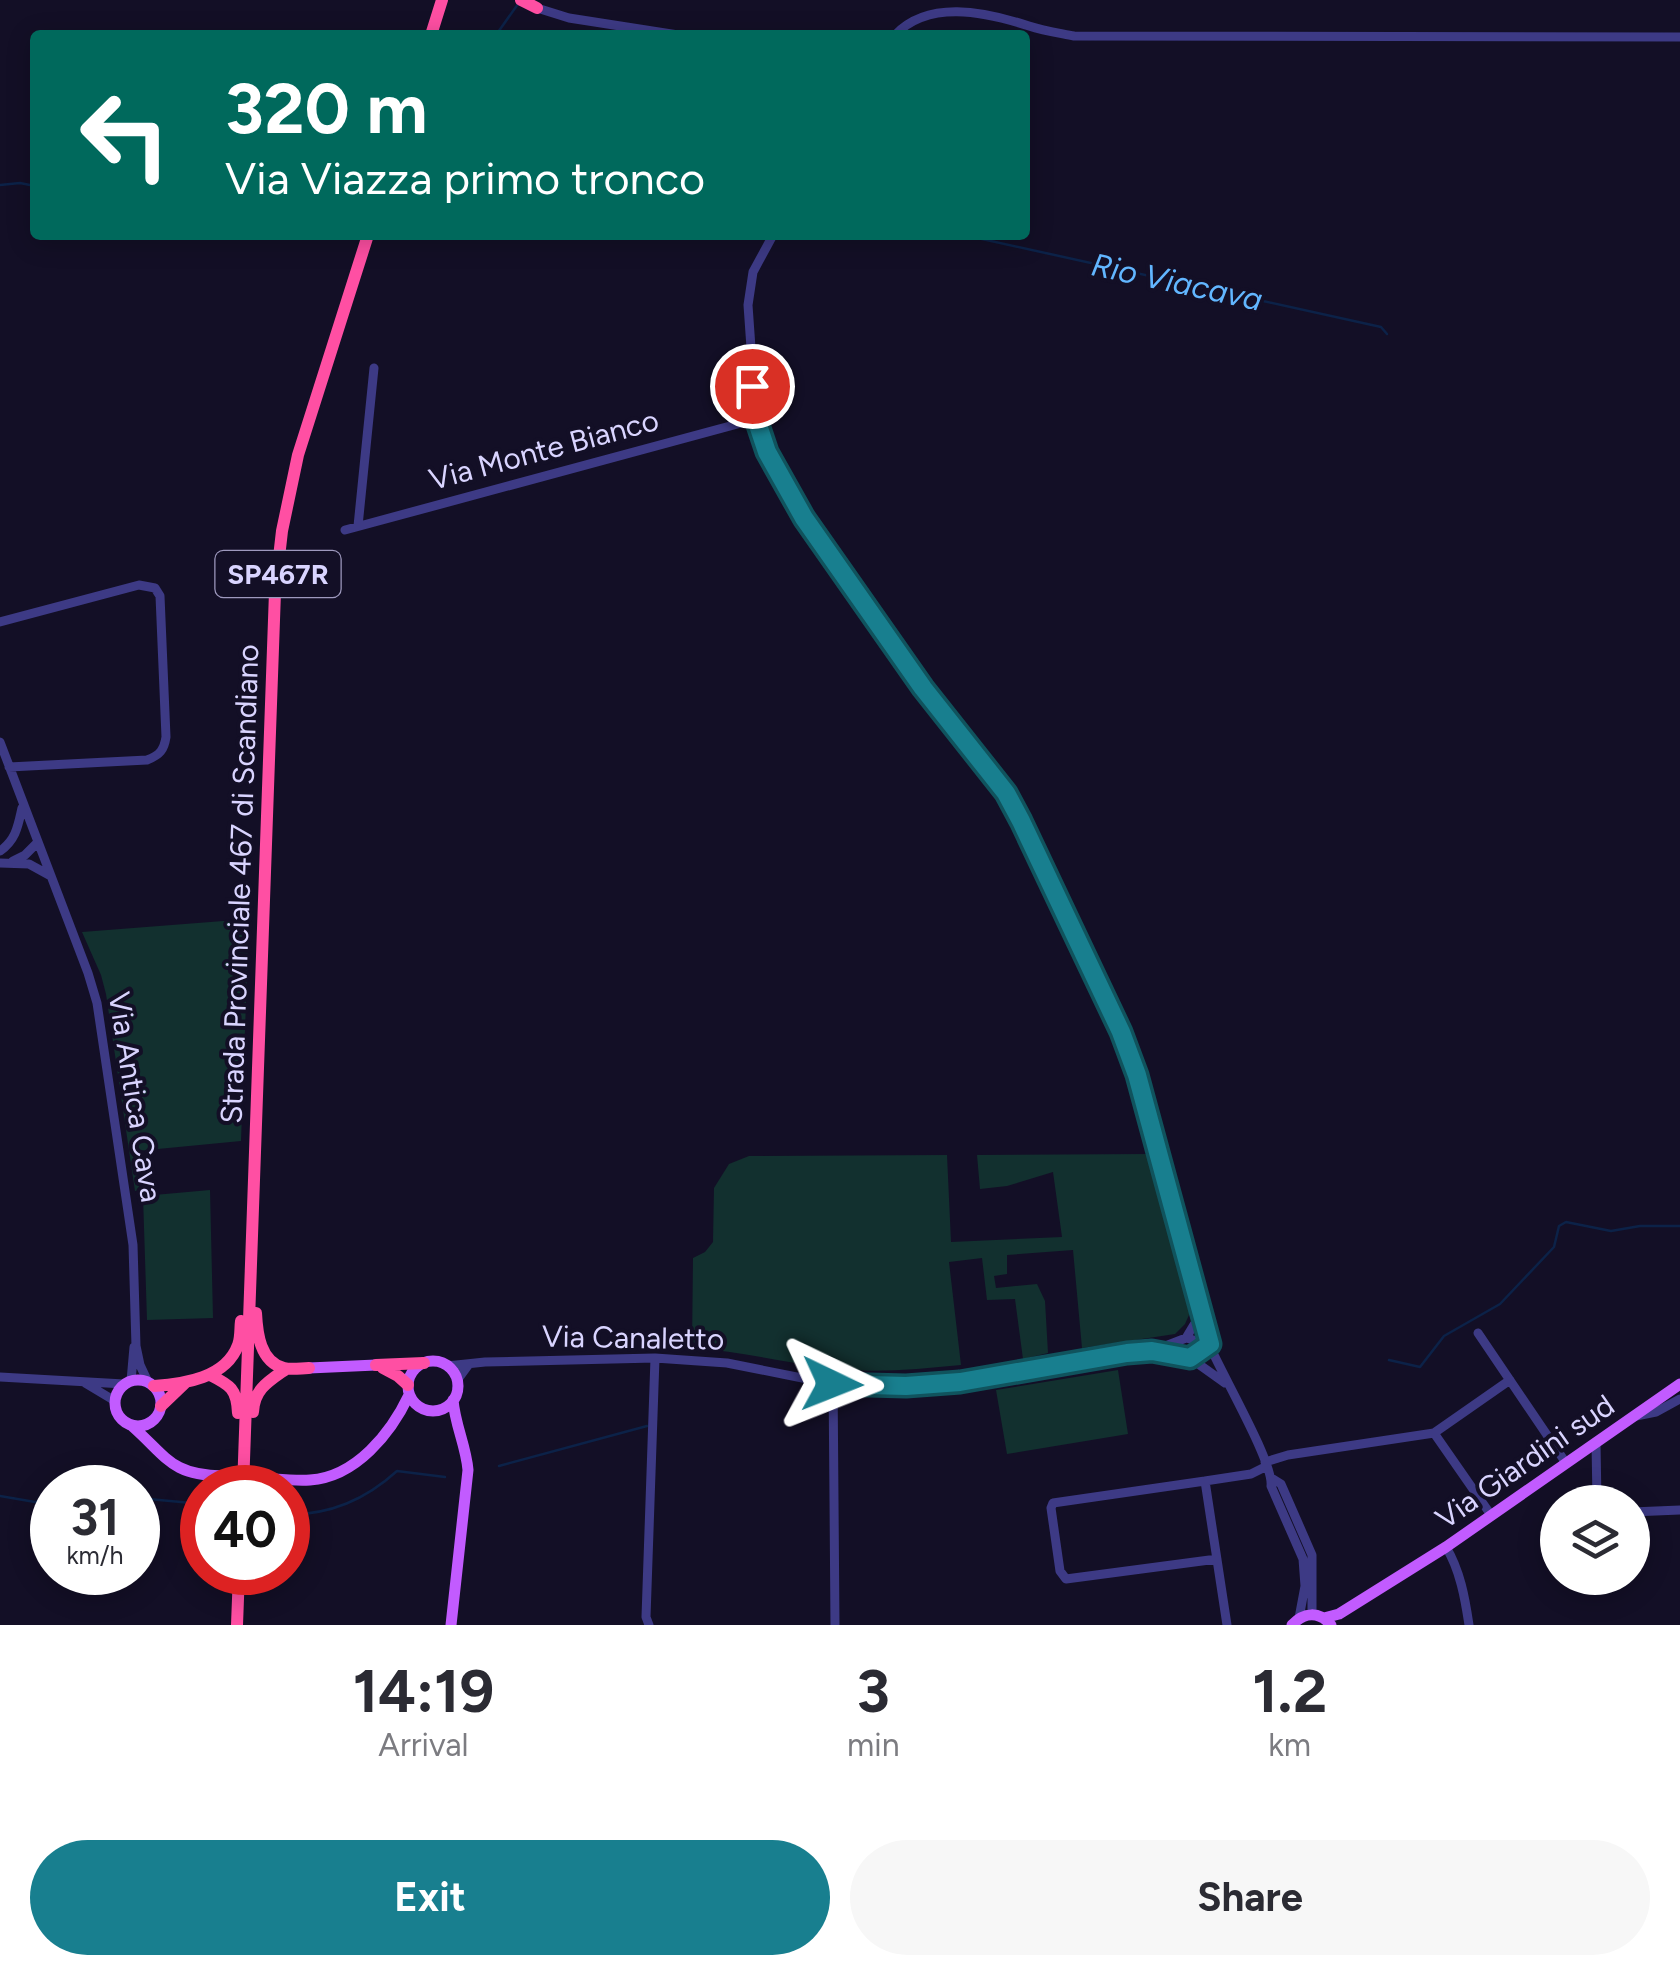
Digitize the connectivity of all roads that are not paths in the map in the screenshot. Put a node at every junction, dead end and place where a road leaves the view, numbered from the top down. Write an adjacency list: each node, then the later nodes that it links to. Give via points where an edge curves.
1 (432, 0): 5 (highway)
2 (445, 0): 6 (highway)
3 (521, 0): 4 (highway)
4 (538, 8): 7 (street)
5 (431, 30)
6 (432, 30)
7 (646, 30)
8 (898, 30): 9 (street, via 923,9 948,4 1074,36)
9 (1680, 37)
10 (366, 240): 25 (highway, Strada Provinciale 467 di Scandiano / SP467R, via 298,454 282,531)
11 (770, 240): 13 (street, via 753,272 748,305)
12 (374, 368): 14 (street)
13 (756, 419): 14 (street, Via Monte Bianco); 26 (street, via 804,518 1021,821 1137,1075)
14 (358, 526): 15 (street, Via Monte Bianco)
15 (345, 530)
16 (0, 622): 18 (street, via 139,584 160,596 166,737 158,756)
17 (0, 742): 18 (street, Via Antica Cava)
18 (9, 767): 19 (street, Via Antica Cava)
19 (23, 805): 20 (street, Via Antica Cava); 21 (street)
20 (38, 843): 21 (street); 23 (street); 24 (street, Via Antica Cava)
21 (10, 844): 22 (street)
22 (0, 851)
23 (6, 862): 24 (street, via 29,864)
24 (50, 876): 30 (street, Via Antica Cava, via 97,1003 133,1246)
25 (252, 1239): 39 (highway, via 262,1349); 40 (highway, via 239,1343); 66 (highway, Strada Provinciale 467 di Scandiano / SP467R)
26 (1198, 1308): 28 (street); 29 (street)
27 (1478, 1333): 43 (street)
28 (1186, 1338): 29 (street); 31 (street, Via Canaletto)
29 (1210, 1344): 33 (street); 49 (street)
30 (136, 1346): 44 (street, Via Antica Cava); 46 (street, Via Antica Cava)
31 (1152, 1351): 33 (street, Via Canaletto); 42 (street, Via Canaletto, via 960,1382)
32 (655, 1358): 35 (street, Via Canaletto); 42 (street, Via Canaletto); 80 (street)
33 (1190, 1358): 49 (street, Via Canaletto)
34 (424, 1363): 36 (highway); 37 (main road); 50 (main road, via 412,1372)
35 (469, 1364): 37 (street, Via Canaletto); 51 (street)
36 (376, 1365): 38 (main road); 50 (highway)
37 (447, 1366): 51 (main road, via 456,1378)
38 (309, 1368): 39 (highway)
39 (286, 1369): 67 (highway, via 253,1400)
40 (210, 1375): 47 (highway); 65 (highway, via 238,1396)
41 (0, 1377): 45 (street)
42 (833, 1380): 81 (street)
43 (1510, 1380): 60 (street); 63 (street)
44 (128, 1382): 45 (street); 46 (main road); 53 (main road)
45 (85, 1383): 53 (street)
46 (151, 1384): 47 (highway); 55 (main road, via 161,1397)
47 (184, 1384): 55 (highway)
48 (1680, 1384): 56 (main road, Via Giardini sud)
49 (1228, 1386): 64 (street)
50 (408, 1390): 54 (main road, via 417,1406); 59 (main road)
51 (455, 1394): 54 (main road, via 446,1407); 57 (main road)
52 (1680, 1399): 56 (street)
53 (114, 1401): 58 (main road, via 120,1418)
54 (431, 1410): 57 (main road); 59 (main road)
55 (159, 1411): 58 (main road, via 146,1425); 62 (main road)
56 (1633, 1417): 61 (main road, Via Giardini sud)
57 (455, 1423): 79 (main road, via 468,1470)
58 (132, 1426): 62 (main road)
59 (393, 1426): 62 (main road, bridge, via 356,1463 309,1480 200,1475 180,1470)
60 (1434, 1434): 64 (street); 72 (street)
61 (1596, 1443): 63 (main road, Via Giardini sud); 69 (street)
62 (158, 1448)
63 (1566, 1463): 72 (main road, Via Giardini sud)
64 (1266, 1464): 68 (street, via 1250,1474); 77 (street, via 1310,1548)
65 (242, 1465)
66 (244, 1465)
67 (248, 1465)
68 (1206, 1480): 74 (street); 74 (street, via 1055,1502 1060,1571 1066,1579)
69 (1596, 1485)
70 (1680, 1510): 71 (street)
71 (1650, 1511)
72 (1491, 1514): 73 (main road, Via Giardini sud)
73 (1446, 1547): 75 (main road, Via Giardini sud); 84 (street)
74 (1217, 1559): 82 (street)
75 (1397, 1579): 77 (main road, via 1338,1614); 83 (main road)
76 (239, 1595): 78 (highway)
77 (1312, 1620)
78 (238, 1625)
79 (451, 1625)
80 (649, 1625)
81 (835, 1625)
82 (1227, 1625)
83 (1339, 1625)
84 (1469, 1625)

